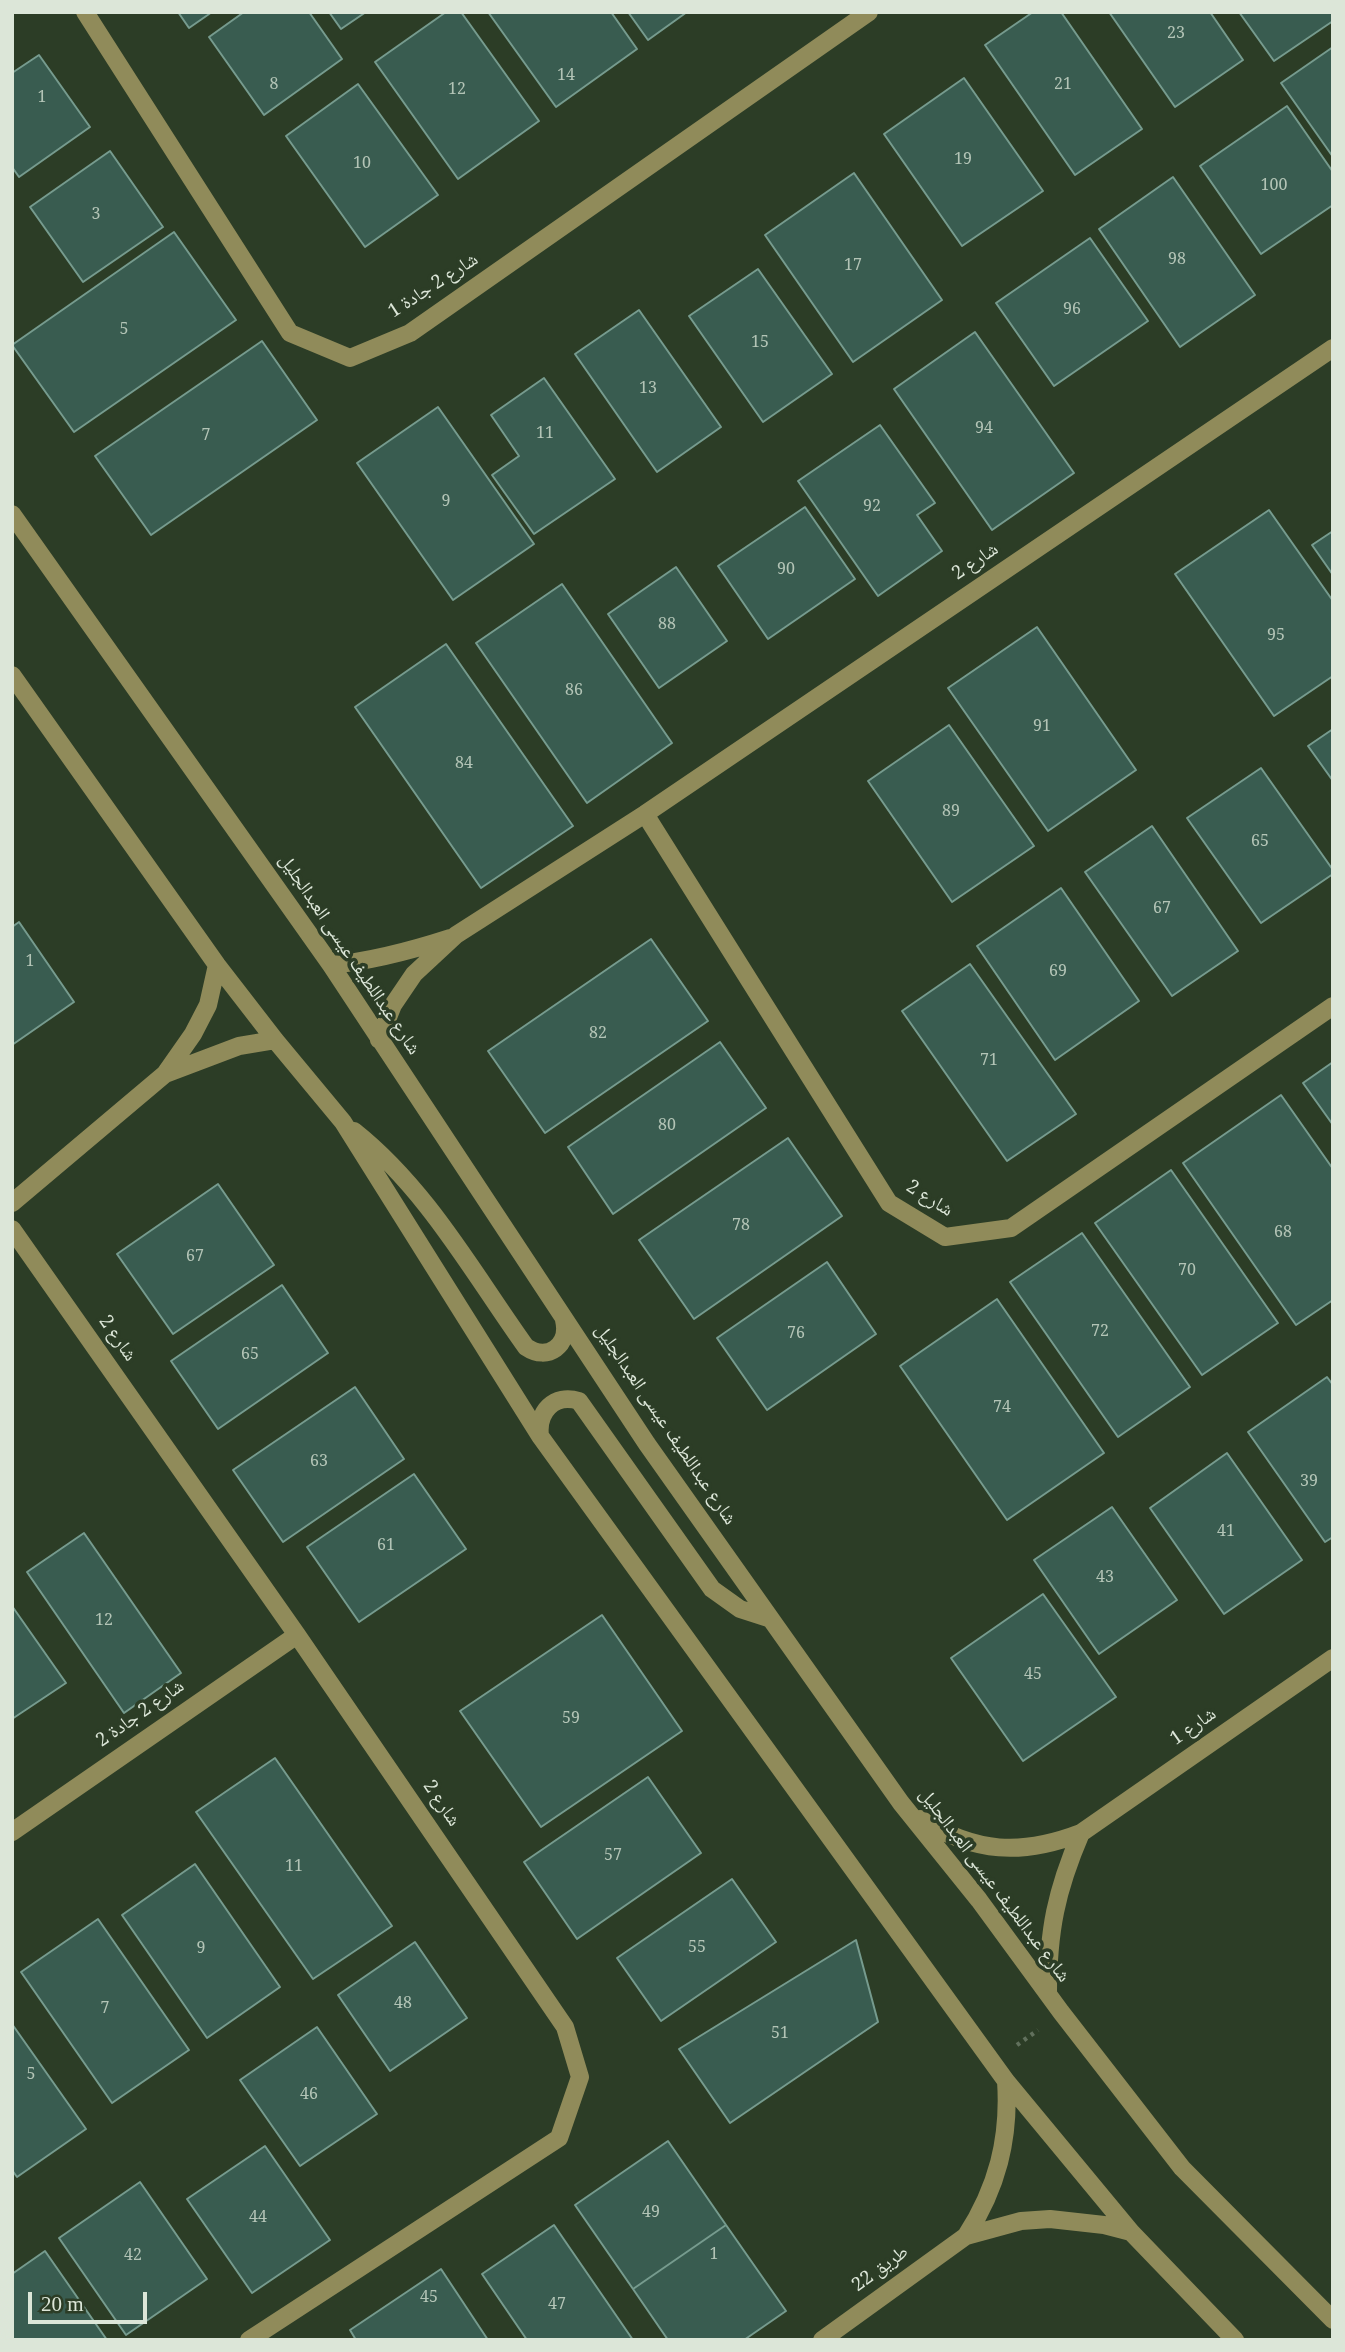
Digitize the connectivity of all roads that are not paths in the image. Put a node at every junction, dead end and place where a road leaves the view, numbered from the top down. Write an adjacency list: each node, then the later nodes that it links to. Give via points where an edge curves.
1 (85, 12): 2 (street, شارع 2 جادة 1, via 290,333 350,359 410,333)
2 (869, 12)
3 (1333, 348): 6 (street, شارع 2)
4 (12, 514): 9 (street, شارع عبداللطيف عيسى العبدالجليل)
5 (12, 675): 8 (street)
6 (645, 814): 7 (street, شارع 2); 10 (street, شارع 2, via 889,1203 945,1237 1011,1228)
7 (456, 935): 9 (street, شارع 2, via 401,954); 12 (street, شارع 2, via 414,974 393,1005)
8 (217, 965): 11 (street); 13 (street, via 208,1005)
9 (331, 965): 12 (street, شارع عبداللطيف عيسى العبدالجليل)
10 (1333, 1006)
11 (275, 1040): 13 (street, via 239,1046); 14 (street)
12 (379, 1040): 17 (street, شارع عبداللطيف عيسى العبدالجليل)
13 (165, 1074): 15 (street)
14 (343, 1122): 17 (street, via 373,1146 429,1208 526,1347 542,1354 558,1348 566,1332); 18 (street)
15 (12, 1203)
16 (12, 1230): 20 (street, شارع 2)
17 (564, 1318): 19 (street, شارع عبداللطيف عيسى العبدالجليل)
18 (540, 1436): 19 (street, via 540,1420 549,1406 563,1399 579,1401 712,1589 740,1609); 26 (street)
19 (771, 1619): 22 (street, شارع عبداللطيف عيسى العبدالجليل)
20 (297, 1635): 23 (street, شارع 2 جادة 2); 30 (street, شارع 2, via 565,2027 580,2077 559,2138)
21 (1333, 1658): 24 (street, شارع 1)
22 (901, 1803): 24 (street, شارع 1, via 942,1833 991,1848 1039,1847); 25 (street, شارع عبداللطيف عيسى العبدالجليل)
23 (12, 1832)
24 (1081, 1833): 25 (street, via 1054,1908)
25 (1048, 1994): 29 (street, شارع عبداللطيف عيسى العبدالجليل, via 1182,2168)
26 (1006, 2081): 27 (street); 28 (street, طريق 22, via 1007,2119 1000,2166)
27 (1131, 2232): 28 (street, طريق 22, via 1049,2219 1012,2223); 33 (street)
28 (966, 2236): 32 (street, طريق 22)
29 (1333, 2320)
30 (274, 2333): 31 (street, شارع 2)
31 (249, 2340)
32 (822, 2340)
33 (1235, 2340)

